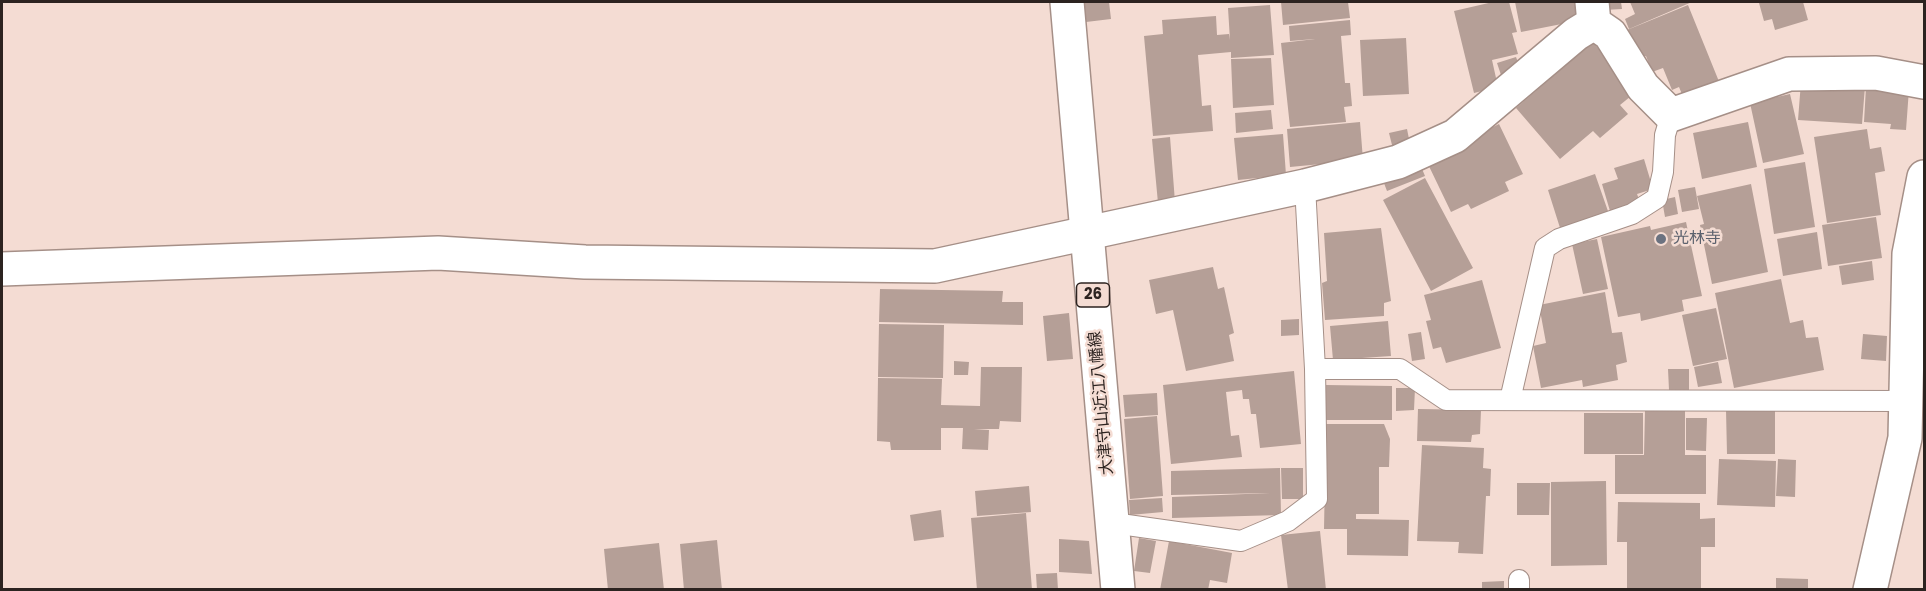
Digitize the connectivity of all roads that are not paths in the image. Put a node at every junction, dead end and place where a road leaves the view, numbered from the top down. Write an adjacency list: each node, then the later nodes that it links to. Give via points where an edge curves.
1 (1067, 2): 7 (street, 大津守山近江八幡線 / 26)
2 (1593, 12): 4 (street, via 1643,87); 6 (street, via 1576,34 1455,136 1398,162)
3 (1924, 82): 4 (street, via 1876,73 1789,74)
4 (1671, 115): 10 (lane, via 1657,198 1632,214 1559,239 1545,248)
5 (1924, 177): 11 (street, via 1909,254)
6 (1305, 186): 7 (street); 9 (lane)
7 (1087, 234): 8 (street, via 935,266 585,262 438,253); 12 (street, 大津守山近江八幡線 / 26)
8 (2, 269)
9 (1315, 369): 10 (lane, via 1400,369 1446,400); 12 (lane, via 1317,499 1288,521 1241,541)
10 (1510, 400): 11 (lane)
11 (1906, 401): 14 (street, via 1905,438)
12 (1113, 524): 13 (street, 大津守山近江八幡線 / 26)
13 (1118, 590)
14 (1870, 590)

